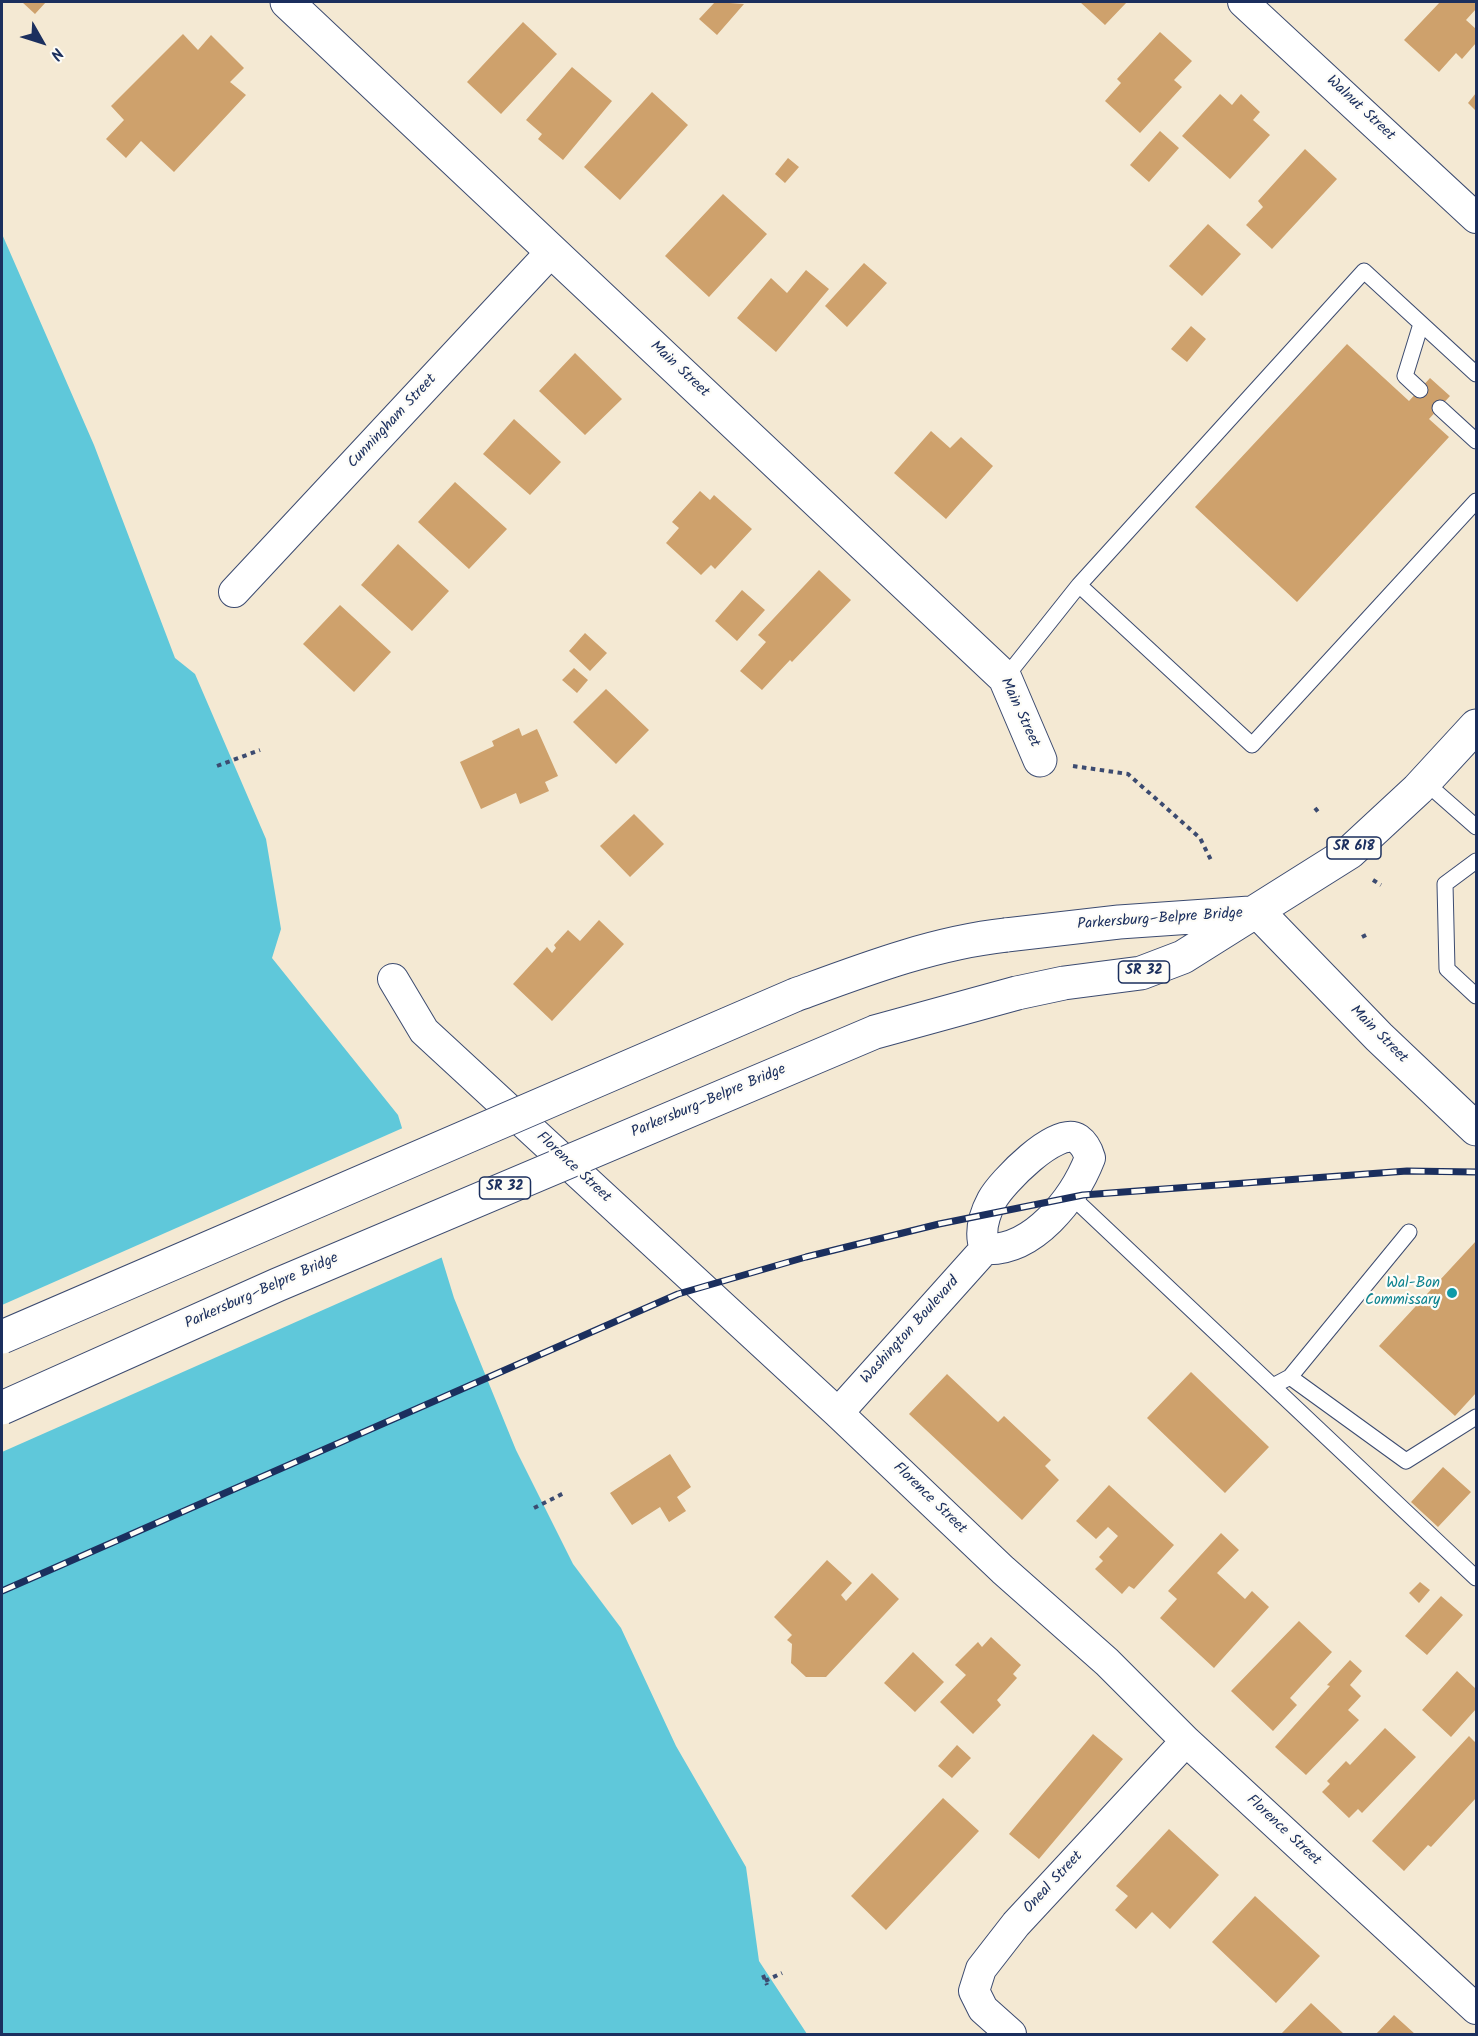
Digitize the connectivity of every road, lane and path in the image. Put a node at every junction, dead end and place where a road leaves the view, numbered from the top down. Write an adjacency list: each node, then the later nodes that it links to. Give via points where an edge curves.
1 (287, 2): 4 (main road, Main Street)
2 (1243, 2): 3 (street, Walnut Street)
3 (1476, 218)
4 (552, 251): 12 (street, Cunningham Street); 13 (main road, Main Street)
5 (1421, 324): 6 (lane); 7 (lane, via 1405,376); 11 (lane, via 1364,271)
6 (1476, 374)
7 (1420, 390)
8 (1440, 408): 9 (lane)
9 (1476, 441)
10 (1473, 512): 11 (lane, via 1252,745)
11 (1078, 585): 13 (lane)
12 (234, 592)
13 (1005, 678): 16 (main road, Main Street)
14 (1476, 726): 18 (main road, SR 618)
15 (260, 750): 17 (path)
16 (1040, 760): 22 (path, via 1128,774 1200,838)
17 (217, 766)
18 (1425, 782): 21 (lane); 26 (main road, SR 618, via 1350,852)
19 (1315, 808): 20 (path)
20 (1319, 813)
21 (1476, 827)
22 (1211, 860)
23 (1476, 861): 30 (lane, via 1445,884 1447,969)
24 (1373, 880): 25 (path)
25 (1381, 885)
26 (1258, 912): 31 (main road, Main Street, via 1379,1037); 35 (main road, Parkersburg–Belpre Bridge, bridge, via 1098,924 969,940 876,965 795,995); 38 (main road, Parkersburg–Belpre Bridge / SR 32, bridge, via 1184,957 1141,973 1017,993 875,1032 288,1280)
27 (1370, 933): 28 (path)
28 (1362, 937)
29 (393, 979): 39 (street, Florence Street, via 424,1031)
30 (1476, 996)
31 (1476, 1128)
32 (1069, 1194): 34 (street, via 1028,1239 1009,1247); 34 (street, via 1090,1158 1077,1138 1068,1137 1026,1160 993,1197 983,1227 981,1240); 37 (lane)
33 (1409, 1232): 36 (lane)
34 (985, 1249): 39 (street, Washington Boulevard)
35 (2, 1337)
36 (1290, 1377): 37 (lane); 40 (lane, via 1406,1461)
37 (1273, 1386): 43 (lane)
38 (2, 1408)
39 (838, 1413): 44 (street, Florence Street, via 1003,1570 1107,1662)
40 (1476, 1417)
41 (564, 1492): 42 (path)
42 (534, 1508)
43 (1476, 1578)
44 (1186, 1741): 47 (street, Florence Street); 48 (street, Oneal Street, via 1016,1924 981,1969 974,1991 983,2009)
45 (782, 1973): 46 (path, via 766,1983)
46 (763, 1975)
47 (1476, 2009)
48 (1011, 2034)

